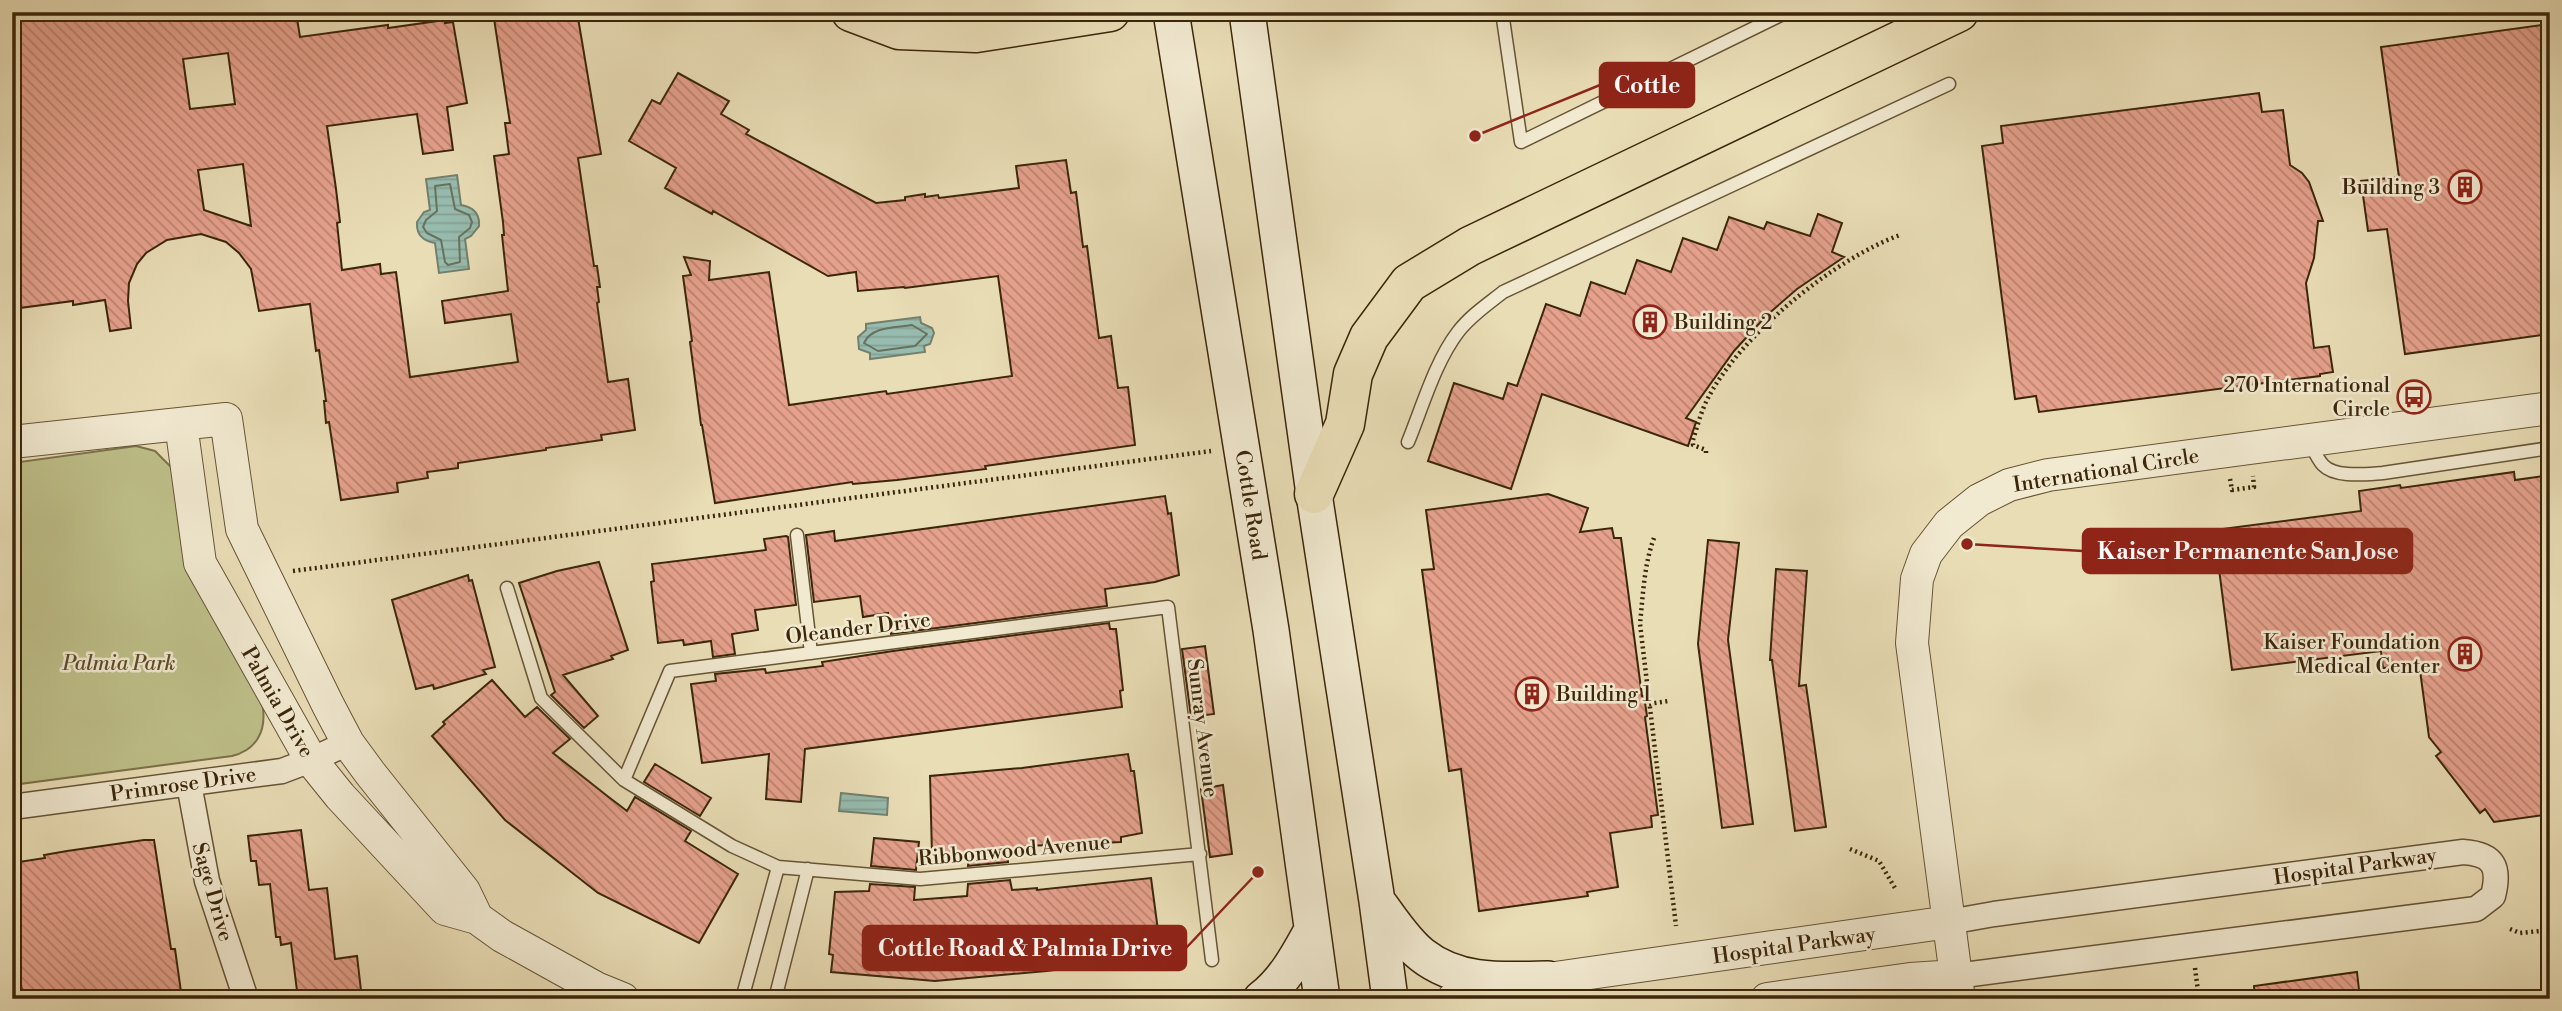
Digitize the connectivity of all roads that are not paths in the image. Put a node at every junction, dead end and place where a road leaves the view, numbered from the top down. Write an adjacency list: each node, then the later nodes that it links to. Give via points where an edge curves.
1 (851, 12): 2 (highway, via 900,30 976,33)
2 (1110, 12)
3 (1171, 12): 31 (main road, Cottle Road, via 1271,630)
4 (1247, 12): 15 (main road)
5 (1502, 12): 6 (lane, via 1521,142)
6 (1787, 12)
7 (1959, 12): 15 (highway, via 1470,246 1409,283 1369,337 1353,374 1345,424)
8 (1949, 84): 13 (lane, via 1503,292 1457,333)
9 (2550, 408): 11 (street, International Circle)
10 (181, 424): 12 (street); 20 (street, Palmia Drive, via 226,419 242,529); 21 (street, Palmia Drive, via 200,563)
11 (2309, 440): 14 (lane, via 2329,470 2363,474); 30 (street, International Circle, via 2048,475 2008,485 1949,524 1926,554 1917,579 1912,643)
12 (12, 442)
13 (1408, 442)
14 (2550, 448)
15 (1314, 494): 28 (main road)
16 (797, 535): 19 (lane)
17 (507, 588): 22 (lane, Ribbonwood Avenue, via 541,698)
18 (1168, 607): 19 (lane, Oleander Drive); 25 (lane, Sunray Avenue)
19 (811, 653): 22 (lane, Oleander Drive, via 670,671)
20 (348, 743): 21 (street, Primrose Drive); 29 (street, Palmia Drive, via 464,891)
21 (311, 760): 23 (street, Primrose Drive, via 282,771); 29 (street, Palmia Drive, via 445,909)
22 (624, 780): 26 (lane, Ribbonwood Avenue, via 732,846)
23 (189, 783): 24 (street, Primrose Drive); 35 (street, Sage Drive, via 206,881)
24 (12, 807)
25 (1200, 854): 27 (lane, Ribbonwood Avenue, via 920,879); 32 (lane, Sunray Avenue)
26 (778, 867): 27 (lane, Ribbonwood Avenue); 37 (lane)
27 (808, 869): 38 (lane)
28 (1377, 901): 33 (main road, via 1423,956 1444,969 1490,980); 41 (main road)
29 (477, 918): 36 (street, Palmia Drive, via 502,936)
30 (1949, 922): 33 (street, Hospital Parkway); 34 (street, International Circle); 34 (street, Hospital Parkway, via 2463,852 2480,853 2498,876 2493,897 2476,909)
31 (1312, 930): 39 (main road, via 1291,967); 40 (main road, Cottle Road)
32 (1212, 960)
33 (1548, 979): 42 (street, Hospital Parkway)
34 (1958, 987): 43 (street, Hospital Parkway, via 1910,979)
35 (246, 999)
36 (623, 999)
37 (742, 999)
38 (775, 999)
39 (1261, 999)
40 (1322, 999)
41 (1390, 999)
42 (1453, 999)
43 (1768, 999)

